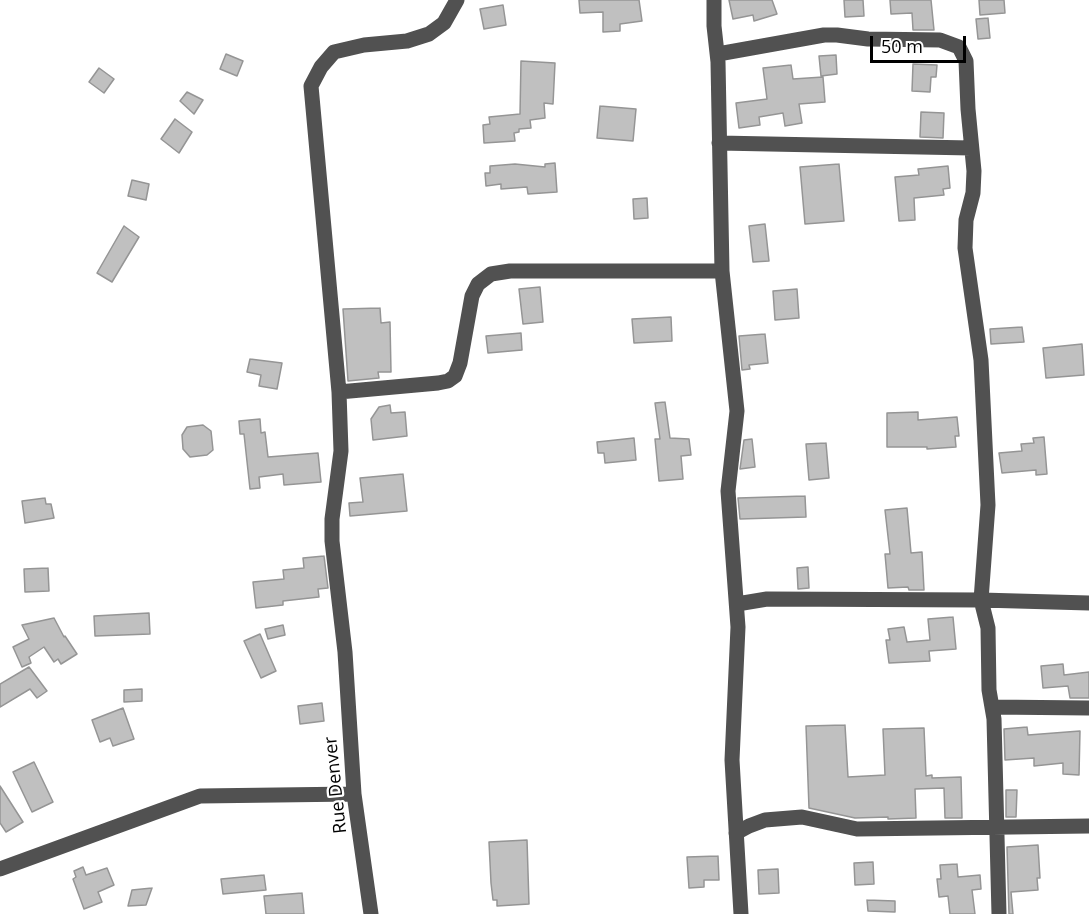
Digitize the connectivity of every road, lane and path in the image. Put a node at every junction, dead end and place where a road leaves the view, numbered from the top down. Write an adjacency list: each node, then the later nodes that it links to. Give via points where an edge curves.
1 (457, 0): 7 (street, Rue Denver, via 444,23 429,34 334,52 311,86)
2 (714, 0): 3 (street)
3 (718, 54): 4 (street); 5 (street, via 824,35 940,40 952,44 963,51 966,61)
4 (719, 143): 5 (street); 6 (street)
5 (971, 148): 8 (street, via 973,193 966,220 965,248 981,360 988,505)
6 (722, 271): 7 (street, via 491,274 478,284 472,296 455,376 438,383); 10 (street, via 737,411 728,491)
7 (339, 392): 13 (street, Rue Denver, via 341,452 332,541 345,652)
8 (981, 600): 9 (street); 10 (street, via 767,599); 11 (street, via 987,628)
9 (1089, 603)
10 (737, 604): 16 (street, via 732,760)
11 (992, 707): 12 (street); 14 (street)
12 (1089, 708)
13 (354, 794): 17 (street, via 200,796); 18 (street, Rue Denver)
14 (996, 826): 15 (street); 16 (street, via 857,829 802,817 765,820); 20 (street)
15 (1089, 826)
16 (736, 833): 19 (street)
17 (0, 869)
18 (371, 914)
19 (741, 914)
20 (999, 914)

